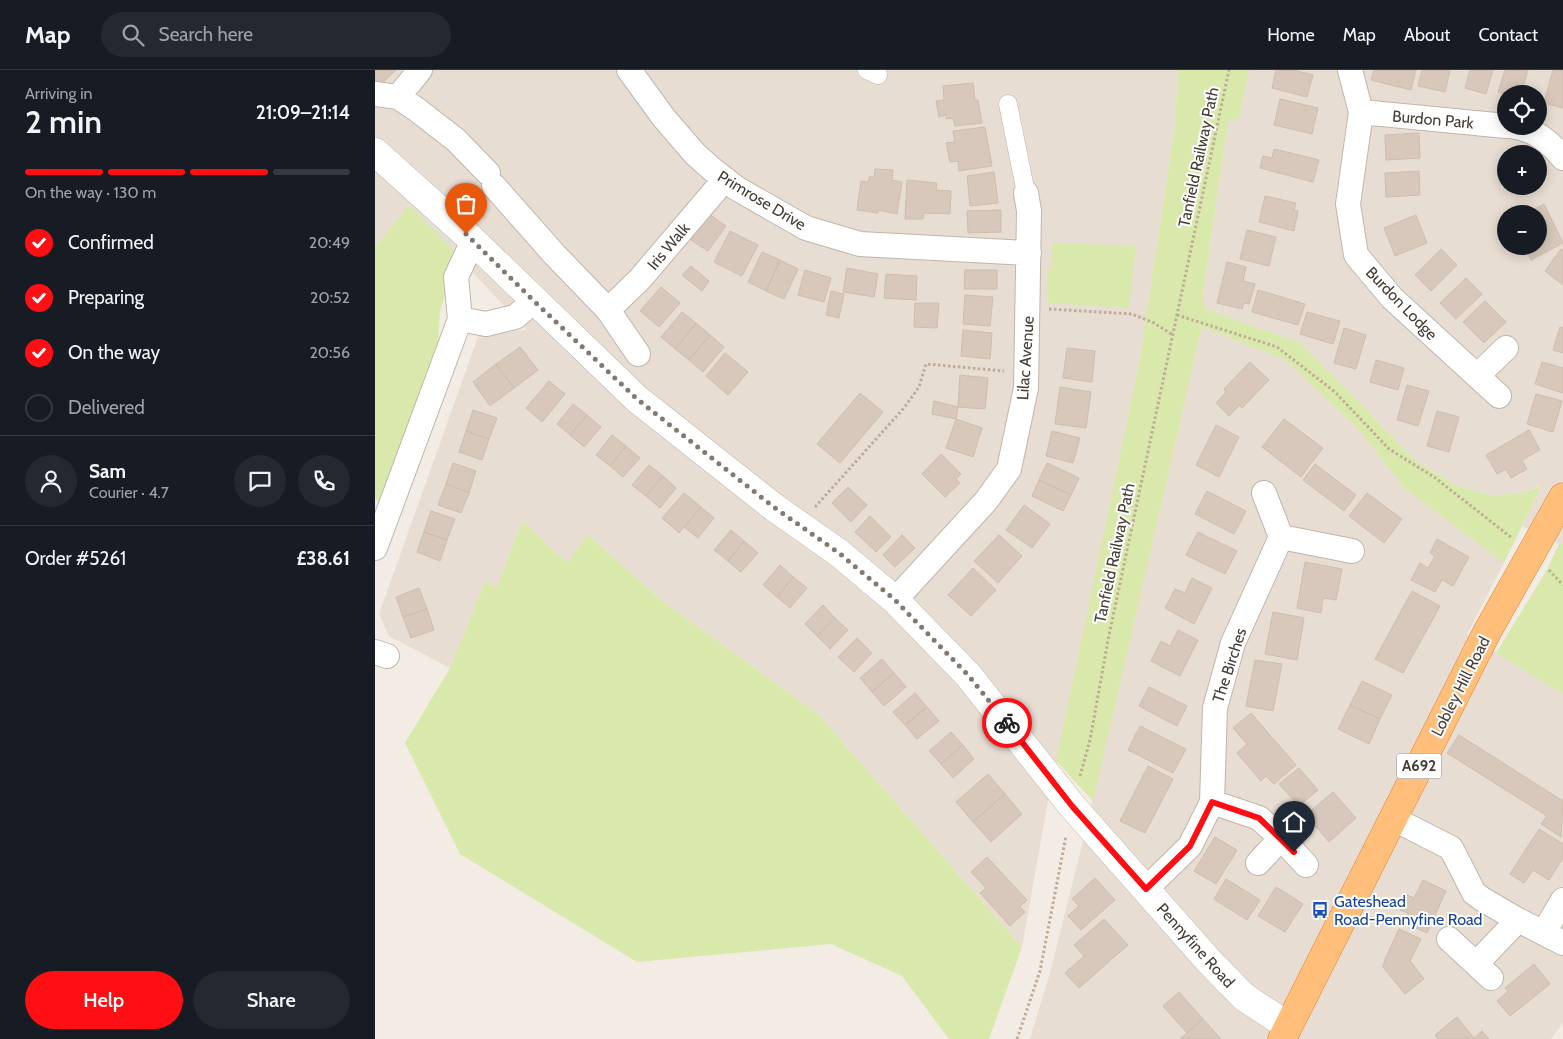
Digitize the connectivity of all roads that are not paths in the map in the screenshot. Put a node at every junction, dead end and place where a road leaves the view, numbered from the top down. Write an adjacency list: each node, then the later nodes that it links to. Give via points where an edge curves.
1 (420, 70): 5 (street)
2 (629, 70): 12 (street, Primrose Drive, via 695,154)
3 (1351, 70): 7 (street, Burdon Lodge)
4 (375, 94): 5 (street)
5 (398, 97): 17 (street, via 456,140 554,254)
6 (1007, 104): 13 (street, Lilac Avenue)
7 (1361, 112): 8 (street, Burdon Park); 21 (street, Burdon Lodge, via 1348,204 1356,255 1392,298)
8 (1497, 125)
9 (1537, 135): 11 (street, via 1549,141)
10 (375, 152): 14 (street, Pennyfine Road)
11 (1563, 158)
12 (725, 179): 15 (street, Primrose Drive, via 806,228 860,244); 17 (street, Iris Walk, via 640,279)
13 (1026, 193): 15 (street, Lilac Avenue)
14 (473, 241): 16 (street, Pennyfine Road); 18 (street, via 456,277)
15 (1029, 253): 28 (street, Lilac Avenue, via 1027,388 1009,469 986,501)
16 (534, 301): 18 (street, via 515,317 486,324); 28 (street, Pennyfine Road, via 637,399 839,553)
17 (608, 310): 20 (street)
18 (460, 319): 26 (street)
19 (1506, 348): 21 (street)
20 (638, 354)
21 (1477, 376): 22 (street, Burdon Lodge)
22 (1499, 396)
23 (1264, 493): 25 (street)
24 (1563, 497): 30 (highway, Lobley Hill Road / A692, via 1487,632)
25 (1281, 537): 27 (street); 29 (street, The Birches, via 1233,643 1215,708)
26 (375, 548)
27 (1351, 551)
28 (895, 600): 34 (street, Pennyfine Road, via 968,675 1072,806)
29 (1212, 802): 31 (street, via 1259,818); 34 (street, The Birches, via 1190,846)
30 (1392, 818): 36 (street, via 1451,848 1474,893); 39 (highway, Lobley Hill Road / A692)
31 (1281, 838): 32 (street); 33 (street)
32 (1259, 863)
33 (1306, 865)
34 (1146, 889): 39 (street, Pennyfine Road, via 1244,997)
35 (1563, 900): 37 (street)
36 (1517, 920): 37 (street); 38 (street, via 1483,971)
37 (1553, 938)
38 (1449, 939)
39 (1285, 1033)

